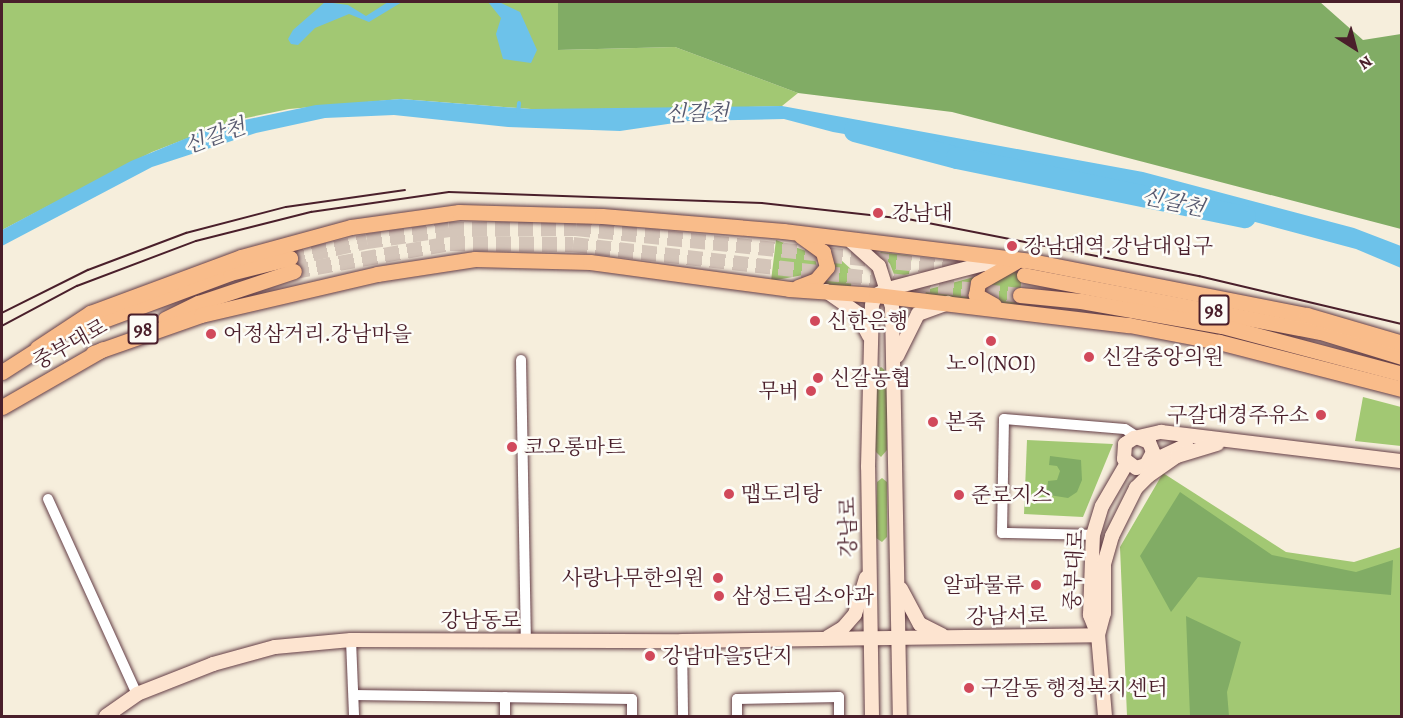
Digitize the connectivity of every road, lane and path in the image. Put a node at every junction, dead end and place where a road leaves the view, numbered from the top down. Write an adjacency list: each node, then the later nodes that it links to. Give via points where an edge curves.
1 (798, 234): 2 (main road); 5 (main road, via 823,252 827,267 816,280); 14 (main road, via 602,216 459,212 351,227 241,256 90,313)
2 (852, 242): 3 (main road); 7 (street, via 879,266)
3 (1031, 261): 4 (street); 13 (main road, via 1307,315)
4 (1019, 269): 7 (street, via 983,264); 10 (main road, via 978,283 976,295); 16 (main road, 98, via 1321,332)
5 (789, 290): 6 (main road); 15 (main road, via 590,262 475,259 287,292 201,315)
6 (826, 291): 7 (main road); 11 (street, via 848,304)
7 (885, 294): 9 (main road); 11 (street, 강남로); 12 (street)
8 (1020, 295): 20 (main road, 98, via 1082,301 1222,326)
9 (948, 303): 10 (main road); 18 (street, via 918,314 905,334)
10 (999, 308): 21 (main road, via 1219,342)
11 (869, 336): 12 (street); 34 (street, 강남로)
12 (893, 336): 18 (street)
13 (1401, 343)
14 (37, 348): 15 (main road, 중부대로 / 98, via 230,273 292,264); 19 (main road, 중부대로 / 98)
15 (93, 353): 22 (main road, 중부대로 / 98)
16 (1401, 357)
17 (521, 360): 43 (street)
18 (894, 366): 35 (street)
19 (2, 372)
20 (1401, 374)
21 (1401, 389)
22 (2, 407)
23 (1110, 427): 24 (street, via 1125,429); 26 (street, via 1123,437); 32 (street, via 1004,419 1002,533)
24 (1139, 438): 25 (street, 중부대로, via 1161,432); 26 (street, 중부대로); 30 (street, via 1152,447)
25 (1234, 442): 27 (street, 중부대로); 28 (street, 중부대로)
26 (1125, 444): 29 (street, via 1122,454)
27 (1206, 446): 30 (street, via 1183,444); 33 (street, 중부대로, via 1163,464 1136,488 1112,536)
28 (1401, 461)
29 (1126, 463): 30 (street); 32 (street, 중부대로, via 1102,506)
30 (1145, 465): 33 (street, via 1117,504 1105,535)
31 (48, 499): 44 (street)
32 (1093, 535): 36 (street, 중부대로, via 1090,615)
33 (1104, 564): 36 (street, 중부대로, via 1104,614)
34 (870, 568): 38 (street, via 855,614); 39 (street, 강남로)
35 (899, 583): 37 (street, via 920,624); 40 (street)
36 (1098, 635): 37 (street, 강남서로); 56 (street)
37 (946, 637): 40 (street, 강남서로)
38 (826, 639): 39 (street, 강남동로); 42 (street, 강남동로)
39 (871, 639): 40 (street, 강남서로); 54 (street, 강남로)
40 (900, 639): 55 (street)
41 (351, 640): 43 (street, 강남동로); 44 (street, 강남동로, via 275,647 213,664); 45 (street)
42 (682, 641): 43 (street, 강남동로); 51 (street)
43 (526, 642)
44 (138, 694): 47 (street, 강남동로)
45 (354, 695): 46 (street); 48 (street)
46 (505, 697): 49 (street); 50 (street, via 632,699)
47 (106, 717)
48 (354, 717)
49 (505, 717)
50 (632, 717)
51 (683, 717)
52 (737, 717): 53 (street, via 737,699 839,697)
53 (839, 717)
54 (872, 717)
55 (900, 717)
56 (1105, 717)

